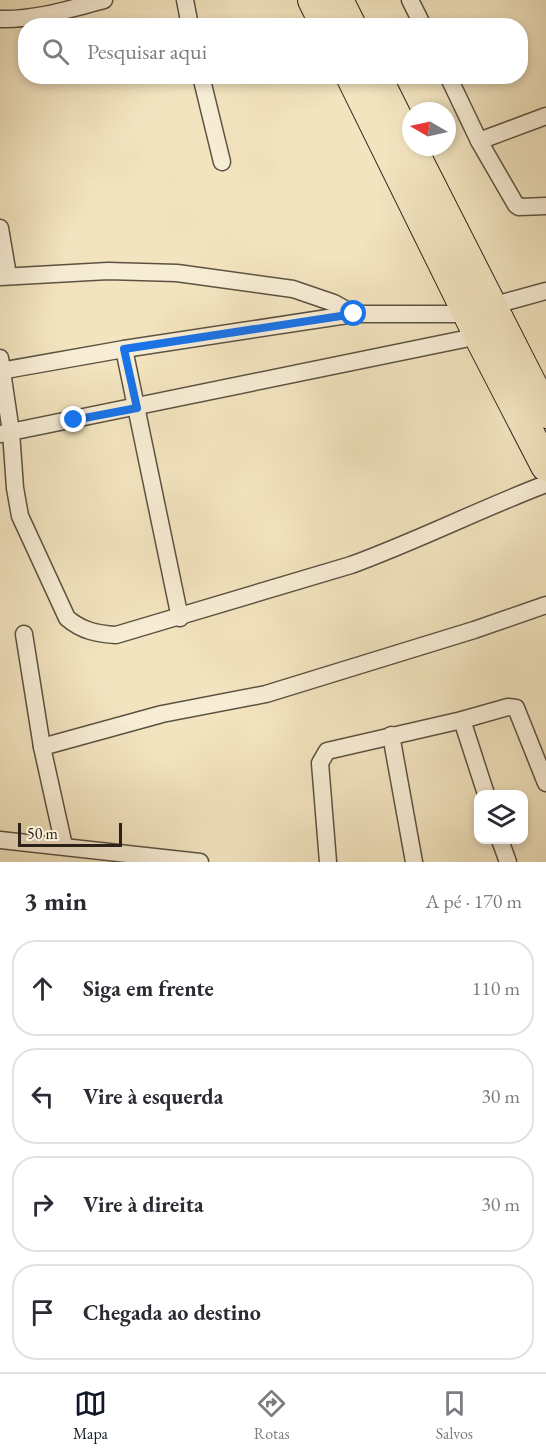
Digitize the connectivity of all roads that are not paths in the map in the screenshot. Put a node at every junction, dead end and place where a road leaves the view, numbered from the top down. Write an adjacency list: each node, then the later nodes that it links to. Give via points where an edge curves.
1 (104, 0): 6 (street)
2 (185, 0): 7 (street)
3 (313, 0): 8 (highway)
4 (338, 0): 9 (highway)
5 (410, 0): 10 (street)
6 (30, 18)
7 (188, 18)
8 (322, 18)
9 (347, 18)
10 (419, 18)
11 (0, 19): 12 (street)
12 (18, 20)
13 (203, 84): 21 (street)
14 (355, 84): 27 (highway)
15 (380, 84): 18 (highway)
16 (452, 84): 19 (street)
17 (546, 116): 19 (street)
18 (402, 129)
19 (479, 141): 22 (street, via 516,205)
20 (415, 156): 27 (highway)
21 (222, 162)
22 (546, 206)
23 (0, 228): 24 (street)
24 (4, 276): 26 (street, via 108,271 177,273 293,289)
25 (546, 291): 27 (street)
26 (354, 314): 27 (street); 28 (street)
27 (479, 318): 30 (street); 31 (highway); 33 (highway)
28 (124, 349): 29 (street); 30 (street)
29 (1, 366): 32 (street)
30 (137, 408): 32 (street); 36 (street)
31 (545, 410)
32 (5, 433): 36 (street, via 20,516 67,618 93,633 116,635)
33 (546, 466)
34 (546, 484): 36 (street, via 361,562)
35 (546, 604): 40 (street, via 266,694 162,714)
36 (180, 618)
37 (24, 634): 40 (street)
38 (462, 720): 39 (street); 41 (street, via 516,708); 42 (street)
39 (391, 735): 47 (street, via 327,751 322,758); 48 (street)
40 (42, 747): 45 (street)
41 (546, 783)
42 (484, 790)
43 (0, 840): 45 (street)
44 (501, 844): 49 (street)
45 (64, 846): 46 (street)
46 (201, 862)
47 (328, 862)
48 (414, 862)
49 (508, 862)

